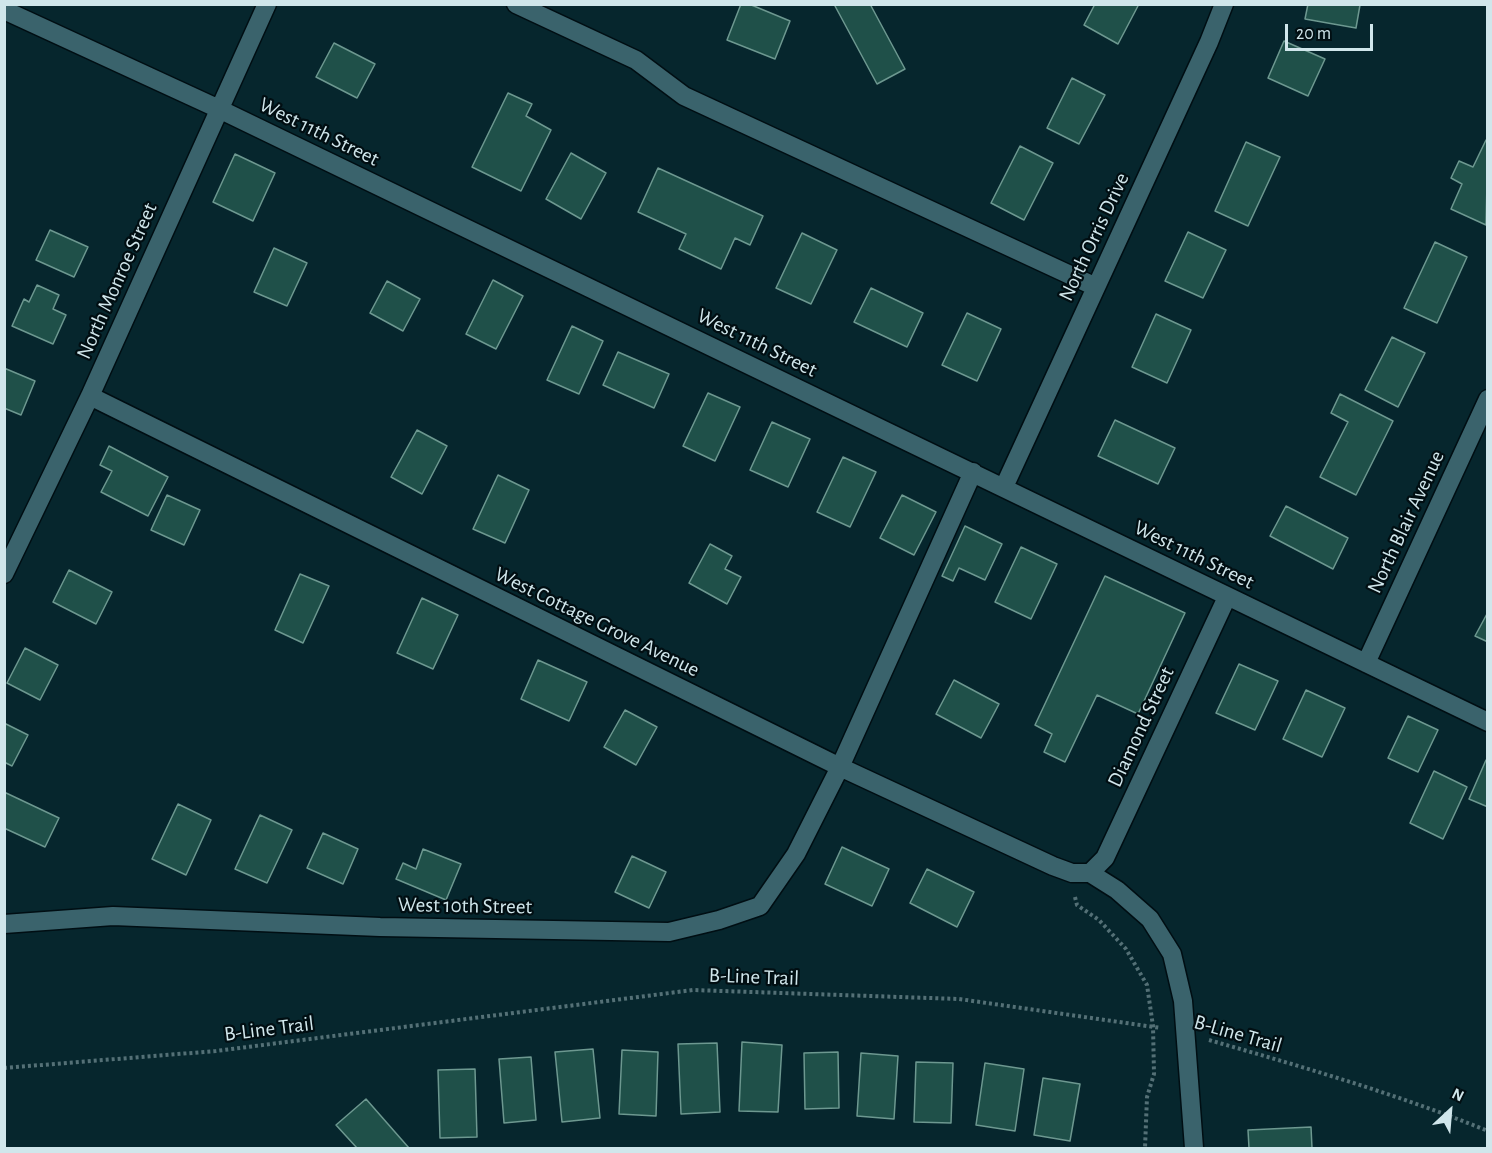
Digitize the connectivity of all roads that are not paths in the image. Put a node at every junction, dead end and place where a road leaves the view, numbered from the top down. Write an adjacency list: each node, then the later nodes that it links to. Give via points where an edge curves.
1 (267, 4): 5 (street, North Monroe Street)
2 (516, 4): 6 (street, via 636,60 684,96)
3 (1224, 4): 6 (street, North Orris Drive)
4 (6, 17): 5 (street, West 11th Street)
5 (219, 109): 7 (street, North Monroe Street); 9 (street, West 11th Street)
6 (1096, 287): 10 (street, North Orris Drive)
7 (90, 396): 11 (street, North Monroe Street); 16 (street, West Cottage Grove Avenue)
8 (1488, 399): 14 (street, North Blair Avenue)
9 (973, 472): 10 (street, West 11th Street); 16 (street, West 10th Street)
10 (1004, 487): 13 (street, West 11th Street)
11 (9, 552): 12 (street, North Monroe Street)
12 (4, 574)
13 (1227, 597): 14 (street, West 11th Street); 17 (street, Diamond Street, via 1105,858)
14 (1366, 663): 15 (street, West 11th Street)
15 (1488, 722)
16 (840, 767): 17 (street, West Cottage Grove Avenue, via 1053,866); 18 (street, West 10th Street, via 796,855 760,906 669,932 380,927 113,916)
17 (1090, 873): 19 (street, via 1150,919 1172,954 1183,1001)
18 (4, 924)
19 (1194, 1149)

